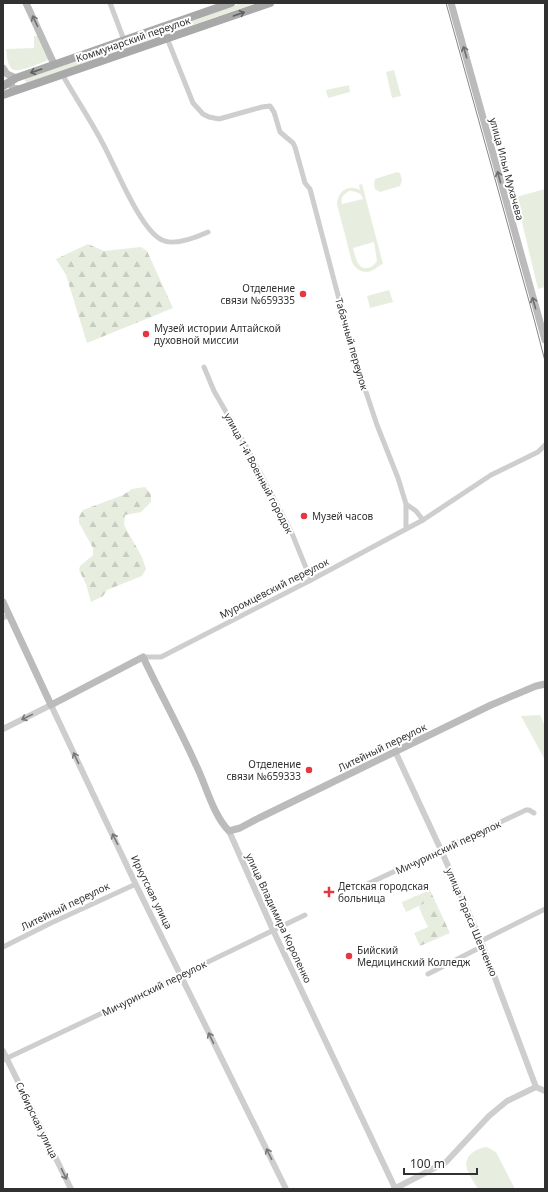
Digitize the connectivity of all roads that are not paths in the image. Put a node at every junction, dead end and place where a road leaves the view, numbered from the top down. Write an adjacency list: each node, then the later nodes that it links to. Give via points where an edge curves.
1 (26, 3): 8 (main road, one-way to 1)
2 (110, 3): 7 (street)
3 (232, 3): 7 (main road, Коммунарский переулок)
4 (270, 3): 6 (main road, Коммунарский переулок, one-way to 4)
5 (451, 3): 16 (main road, улица Ильи Мухачева, one-way to 5)
6 (167, 38): 10 (main road, Коммунарский переулок); 19 (street, Табачный переулок, via 192,103 203,114 220,119 270,106 280,132 293,143 305,183 310,189 354,356)
7 (124, 40): 8 (main road, Коммунарский переулок)
8 (54, 64): 11 (main road, Коммунарский переулок, one-way to 11)
9 (3, 68): 11 (main road, via 7,74)
10 (62, 74): 13 (main road, Коммунарский переулок); 15 (street, via 153,234 169,242 194,238)
11 (16, 78): 12 (main road, Коммунарский переулок); 13 (main road, via 11,85)
12 (3, 86)
13 (19, 89): 14 (main road, Коммунарский переулок)
14 (3, 95)
15 (208, 232)
16 (545, 340)
17 (204, 367): 22 (street, улица 1-й Военный городок, via 214,391 291,531)
18 (545, 445): 20 (street, Муромцевский переулок, via 538,452 491,475)
19 (406, 504): 20 (street); 21 (street, Табачный переулок)
20 (423, 520): 21 (street, Муромцевский переулок)
21 (406, 529): 22 (street, Муромцевский переулок)
22 (311, 580): 25 (street, Муромцевский переулок, via 161,657)
23 (3, 602): 24 (main road, Иркутская улица)
24 (6, 617): 27 (main road, Иркутская улица)
25 (143, 657): 27 (main road, Муромцевский переулок); 31 (main road, улица Владимира Короленко, via 218,816)
26 (545, 684): 29 (main road, Литейный переулок, via 490,705)
27 (51, 705): 28 (street, Муромцевский переулок, one-way to 28); 33 (street, Иркутская улица, one-way to 27)
28 (3, 729)
29 (396, 751): 31 (main road, Литейный переулок, via 240,828); 32 (street, улица Тараса Шевченко)
30 (534, 813): 32 (street, Мичуринский переулок, via 526,810)
31 (229, 830): 37 (street, улица Владимира Короленко)
32 (441, 850): 34 (street, Мичуринский переулок); 38 (street, улица Тараса Шевченко)
33 (136, 884): 39 (street, Литейный переулок); 41 (street, Иркутская улица)
34 (361, 887)
35 (545, 909): 38 (street)
36 (305, 915): 37 (street, Мичуринский переулок)
37 (273, 930): 41 (street, Мичуринский переулок); 48 (street, улица Владимира Короленко)
38 (482, 943): 40 (street); 44 (street, улица Тараса Шевченко)
39 (3, 947)
40 (428, 974)
41 (180, 975): 43 (street, Мичуринский переулок); 47 (street, Иркутская улица, one-way to 41)
42 (3, 1051): 43 (street, Сибирская улица)
43 (5, 1059): 46 (street, Сибирская улица, one-way to 46)
44 (536, 1087): 45 (street); 48 (street, via 507,1101 446,1162)
45 (545, 1091)
46 (72, 1189)
47 (286, 1189)
48 (394, 1189)

